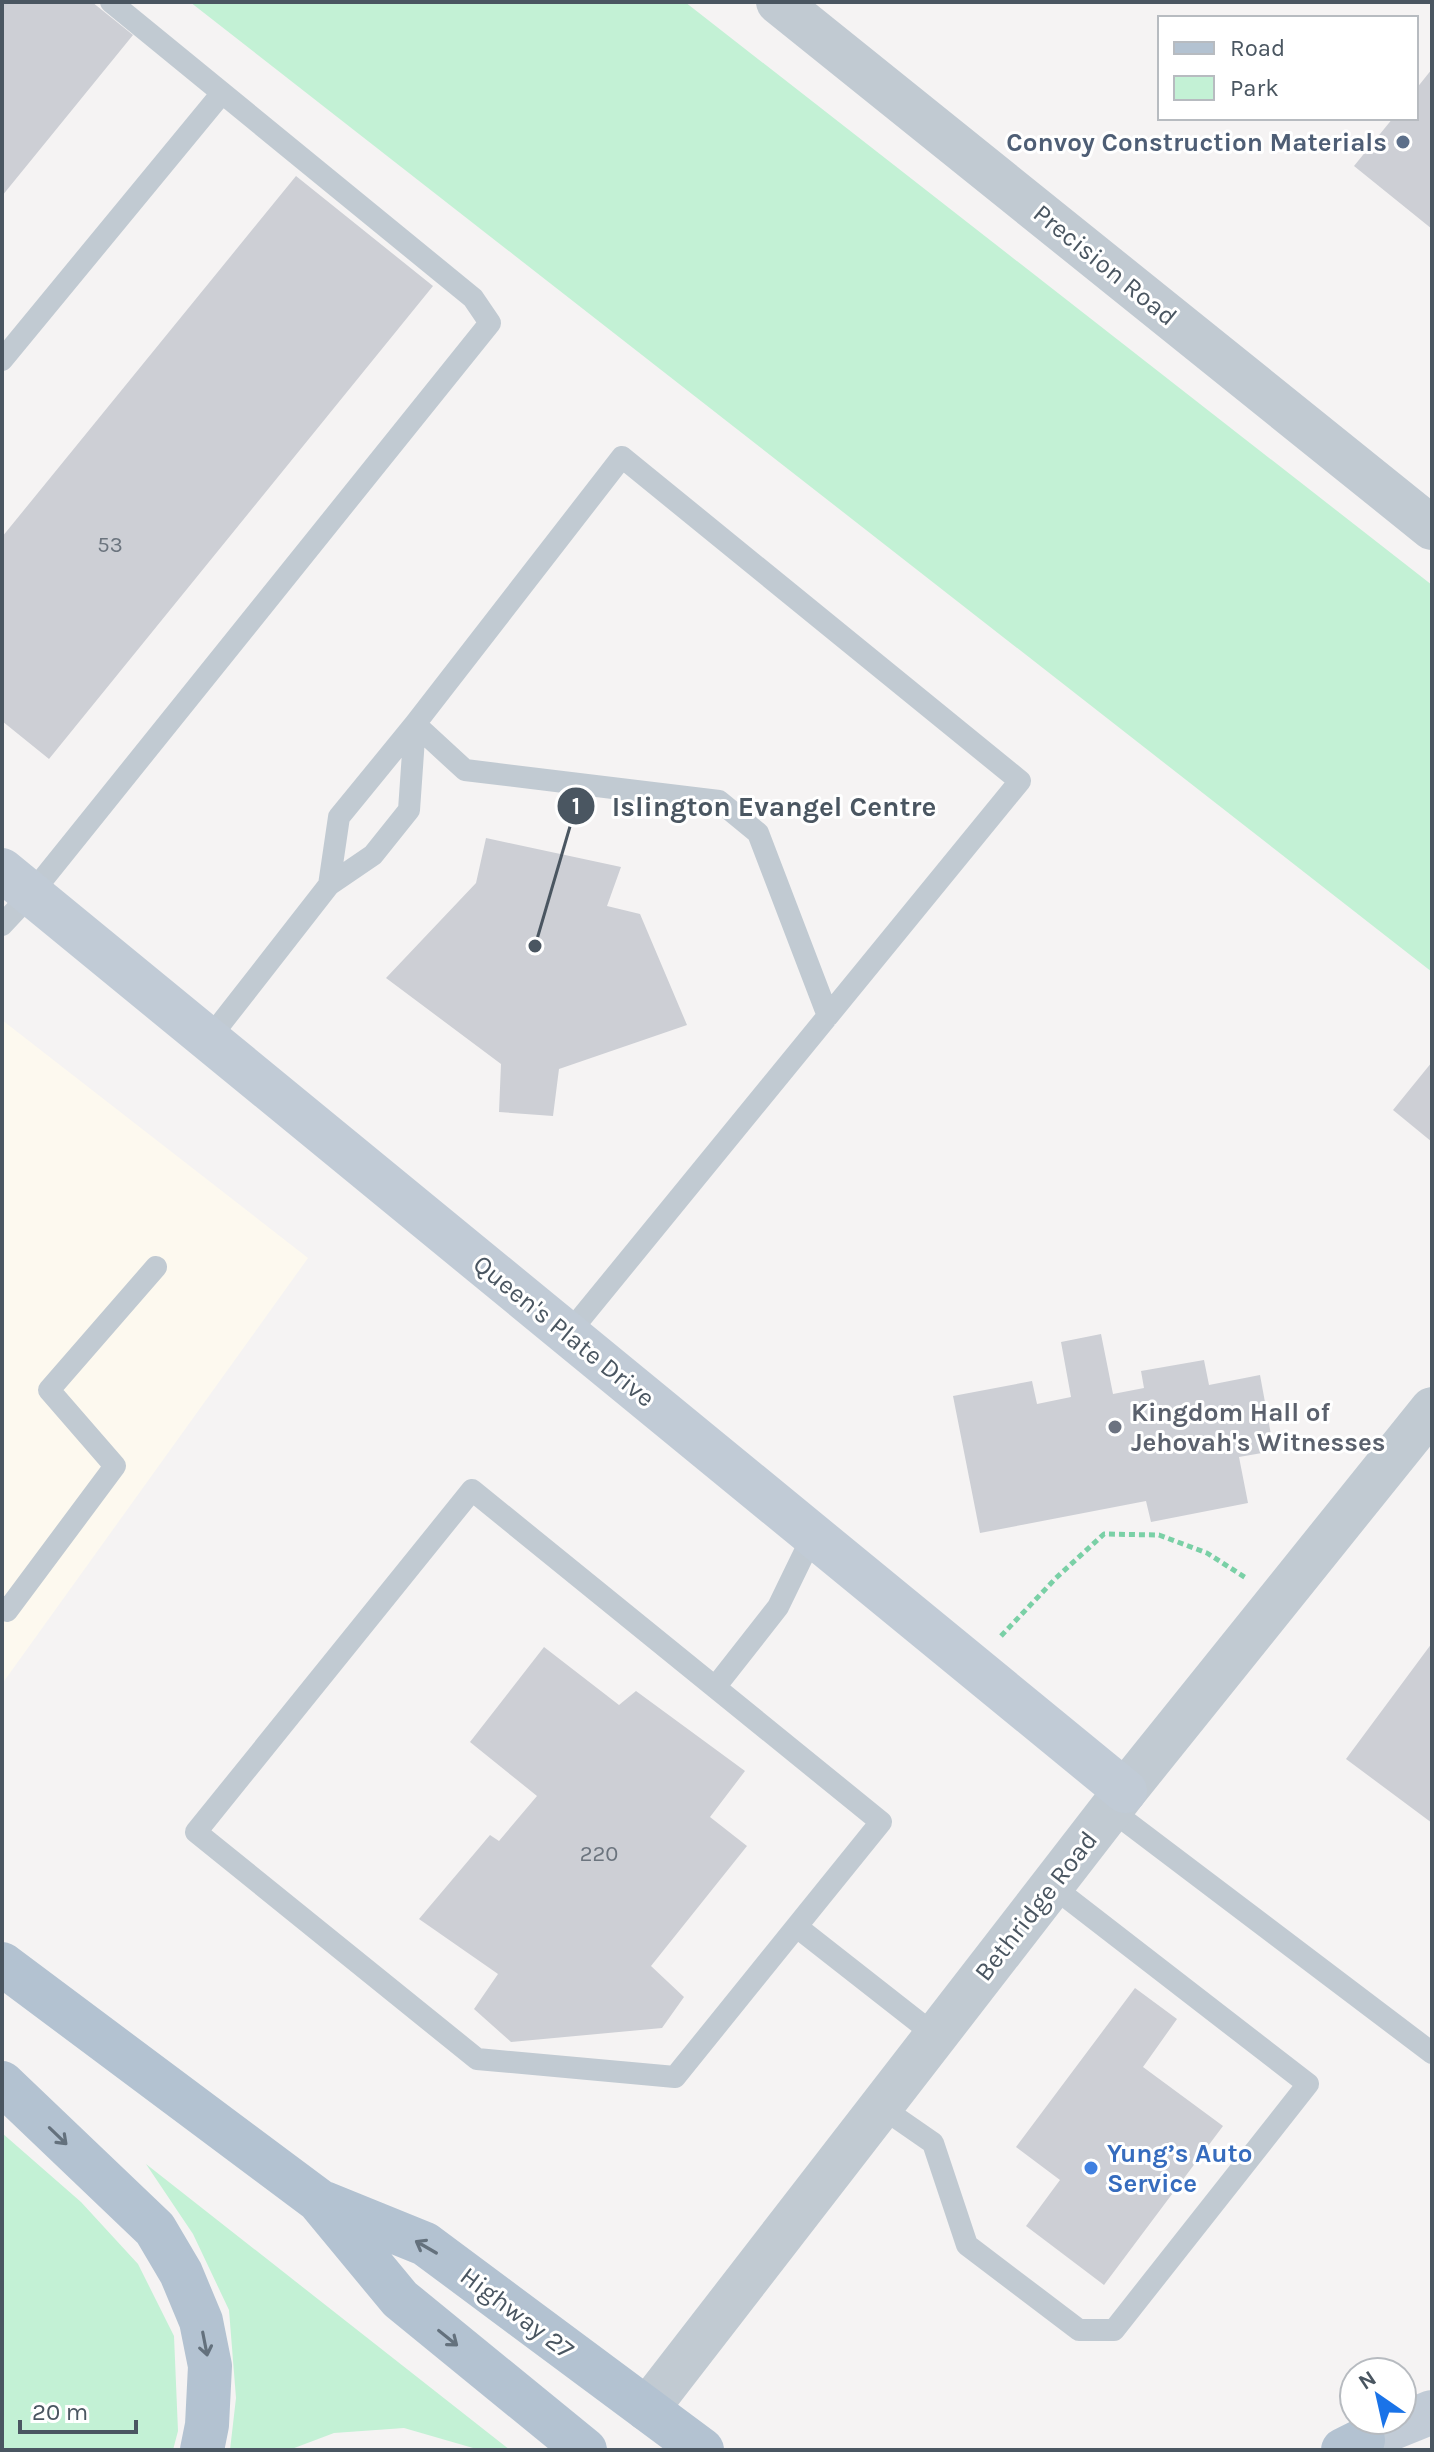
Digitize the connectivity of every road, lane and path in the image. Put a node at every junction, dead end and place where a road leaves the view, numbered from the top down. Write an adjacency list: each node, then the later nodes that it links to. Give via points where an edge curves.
1 (111, 2): 3 (lane)
2 (778, 2): 5 (street, Precision Road)
3 (222, 93): 4 (lane); 7 (lane, via 473,298 490,323)
4 (2, 360)
5 (1432, 528)
6 (415, 724): 8 (lane, via 339,817); 8 (lane, via 409,810 373,855); 10 (lane, via 465,770 719,801 758,833); 10 (lane, via 622,457 1020,781)
7 (17, 882): 9 (lane); 11 (street, Queen's Plate Drive)
8 (329, 885): 11 (lane)
9 (2, 925)
10 (828, 1016): 13 (lane)
11 (208, 1040): 13 (street, Queen's Plate Drive)
12 (156, 1267): 17 (lane, via 49,1390 115,1466 7,1611)
13 (568, 1334): 15 (street, Queen's Plate Drive)
14 (1432, 1409): 16 (street, Bethridge Road)
15 (813, 1535): 18 (street, Queen's Plate Drive); 19 (lane, via 778,1607)
16 (1279, 1600): 18 (path, via 1207,1553 1159,1535 1104,1534); 20 (street, Bethridge Road)
17 (2, 1607)
18 (973, 1666): 20 (street, Queen's Plate Drive)
19 (716, 1686): 22 (lane, via 881,1822); 22 (lane, via 472,1490 196,1832 477,2059 675,2077)
20 (1118, 1801): 21 (street, Bethridge Road); 25 (lane)
21 (1052, 1886): 24 (street, Bethridge Road); 27 (lane, via 1308,2084 1299,2096 1114,2330 1079,2330 967,2245 933,2143)
22 (797, 1927): 24 (lane)
23 (2, 1964): 28 (main road, Highway 27)
24 (936, 2036): 27 (street, Bethridge Road)
25 (1432, 2053)
26 (2, 2083): 32 (main road, one-way to 32, via 155,2229 181,2273 201,2321 210,2366)
27 (881, 2107): 29 (street, Bethridge Road)
28 (318, 2200): 29 (main road, Highway 27, one-way to 28, via 425,2244); 33 (main road, Highway 27, one-way to 33, via 400,2299)
29 (647, 2409): 34 (main road, Highway 27)
30 (1432, 2412): 31 (street)
31 (1353, 2447)
32 (202, 2450)
33 (585, 2450)
34 (702, 2450)

